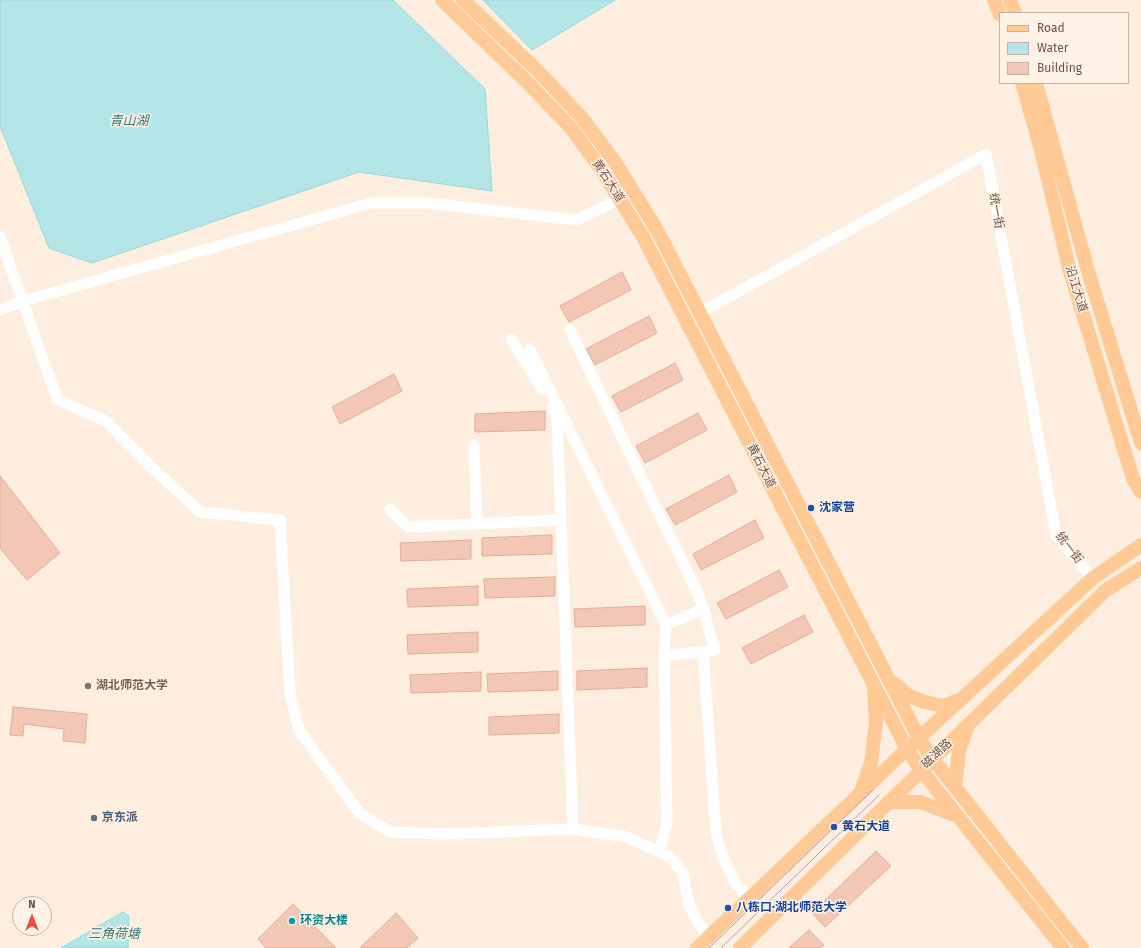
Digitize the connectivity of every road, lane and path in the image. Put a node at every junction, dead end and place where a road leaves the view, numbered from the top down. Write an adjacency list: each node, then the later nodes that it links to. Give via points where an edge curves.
1 (442, 0): 10 (main road, 黄石大道, via 571,128)
2 (463, 0): 9 (main road, 黄石大道, via 538,71 582,118)
3 (994, 0): 5 (main road)
4 (1010, 0): 6 (main road)
5 (999, 12)
6 (1015, 12)
7 (1022, 84): 20 (main road, 沿江大道, via 1041,150 1068,268 1133,479)
8 (1036, 84): 18 (main road, 沿江大道, via 1088,271)
9 (633, 191): 10 (street); 14 (main road, 黄石大道, via 657,230)
10 (620, 199): 12 (street, via 577,220 427,203 371,203); 32 (main road, 黄石大道, via 643,237)
11 (0, 237): 12 (street)
12 (23, 301): 13 (street); 43 (street, via 57,399 106,422 200,512 280,520 290,694 299,730 359,812 390,832 442,834)
13 (0, 310)
14 (700, 313): 26 (street, 统一街, via 986,154 1056,535); 31 (main road, 黄石大道)
15 (570, 330): 27 (street, via 695,587)
16 (511, 339): 22 (street, via 557,417)
17 (530, 350): 28 (street)
18 (1141, 443)
19 (474, 445): 23 (street)
20 (1141, 492)
21 (390, 509): 23 (street, via 408,527)
22 (560, 520): 23 (street); 43 (street)
23 (477, 524)
24 (1140, 543): 26 (main road, 磁湖路)
25 (1141, 568): 34 (main road, 磁湖路, via 1105,591)
26 (1093, 578): 33 (main road, 磁湖路)
27 (703, 609): 28 (street); 29 (street, via 715,650)
28 (666, 625): 30 (street)
29 (703, 652): 30 (street); 45 (street, via 716,834 736,886)
30 (664, 656): 44 (street, via 667,824)
31 (888, 677): 33 (main road, via 909,696 925,702 943,706); 35 (main road, 黄石大道)
32 (873, 684): 36 (main road, 黄石大道); 40 (main road, via 876,722 871,763)
33 (960, 699): 35 (main road, 磁湖路)
34 (968, 724): 37 (main road, 磁湖路); 39 (main road, via 959,751)
35 (918, 738): 36 (main road, 磁湖路); 37 (main road, 黄石大道)
36 (906, 749): 38 (main road, 黄石大道); 40 (main road, 磁湖路)
37 (933, 758): 38 (main road, 磁湖路); 39 (main road, 黄石大道)
38 (921, 770): 41 (main road, 磁湖路); 42 (main road, 黄石大道)
39 (955, 787): 50 (main road, 黄石大道)
40 (861, 792): 45 (main road, 磁湖路)
41 (888, 802): 42 (main road, via 920,802); 48 (main road, 磁湖路)
42 (958, 816): 49 (main road, 黄石大道)
43 (573, 829): 44 (street, via 627,837)
44 (659, 852): 46 (street, via 670,857 683,873 689,905)
45 (750, 897): 46 (main road, 磁湖路)
46 (707, 938): 47 (main road, 磁湖路)
47 (696, 948)
48 (740, 948)
49 (1063, 948)
50 (1082, 948)

